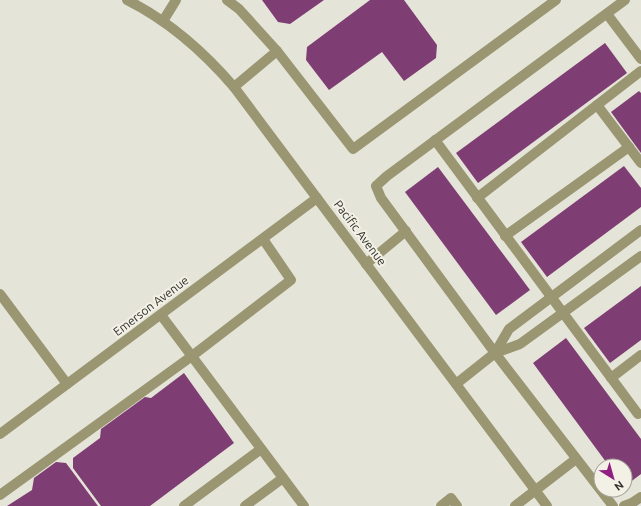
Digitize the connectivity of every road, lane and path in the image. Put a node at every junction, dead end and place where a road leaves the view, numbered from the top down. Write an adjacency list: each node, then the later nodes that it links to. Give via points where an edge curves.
1 (127, 0): 7 (street, Pacific Avenue)
2 (176, 0): 7 (street)
3 (226, 0): 8 (street, via 239,9)
4 (556, 0): 8 (street, via 352,149)
5 (625, 0): 6 (street)
6 (607, 14): 9 (street); 13 (street)
7 (162, 21): 11 (street, Pacific Avenue, via 189,41)
8 (277, 51): 11 (street)
9 (641, 59)
10 (641, 71): 12 (street)
11 (234, 87): 16 (street, Pacific Avenue)
12 (597, 104): 14 (street); 17 (street)
13 (435, 140): 17 (street); 19 (street, via 376,186 381,198)
14 (629, 147): 15 (street); 20 (street)
15 (641, 163)
16 (317, 198): 21 (street, Emerson Avenue); 23 (street, Pacific Avenue)
17 (477, 198): 20 (street)
18 (641, 230): 25 (street)
19 (406, 231): 23 (street); 28 (street)
20 (505, 236): 25 (street)
21 (262, 239): 27 (street, Emerson Avenue); 30 (street, via 291,280)
22 (641, 256): 26 (street)
23 (366, 264): 33 (street, Pacific Avenue)
24 (0, 294): 32 (street)
25 (551, 298): 26 (street); 28 (street, via 509,329)
26 (563, 313): 28 (street, via 520,344); 31 (street)
27 (161, 314): 30 (street); 32 (street, Emerson Avenue)
28 (495, 353): 33 (street); 37 (street)
29 (641, 355): 31 (street)
30 (192, 356): 36 (street); 40 (street)
31 (611, 378): 34 (street)
32 (67, 384): 35 (street, Emerson Avenue)
33 (456, 384): 39 (street, Pacific Avenue)
34 (640, 415)
35 (0, 434)
36 (262, 449): 38 (street); 42 (street)
37 (576, 459): 39 (street); 49 (street)
38 (283, 478): 43 (street); 44 (street)
39 (536, 491): 47 (street); 48 (street, Pacific Avenue)
40 (0, 495)
41 (641, 497): 50 (street)
42 (184, 506)
43 (245, 506)
44 (304, 506)
45 (441, 506): 46 (street, via 451,498)
46 (457, 506)
47 (515, 506)
48 (547, 506)
49 (613, 506)
50 (624, 506)

